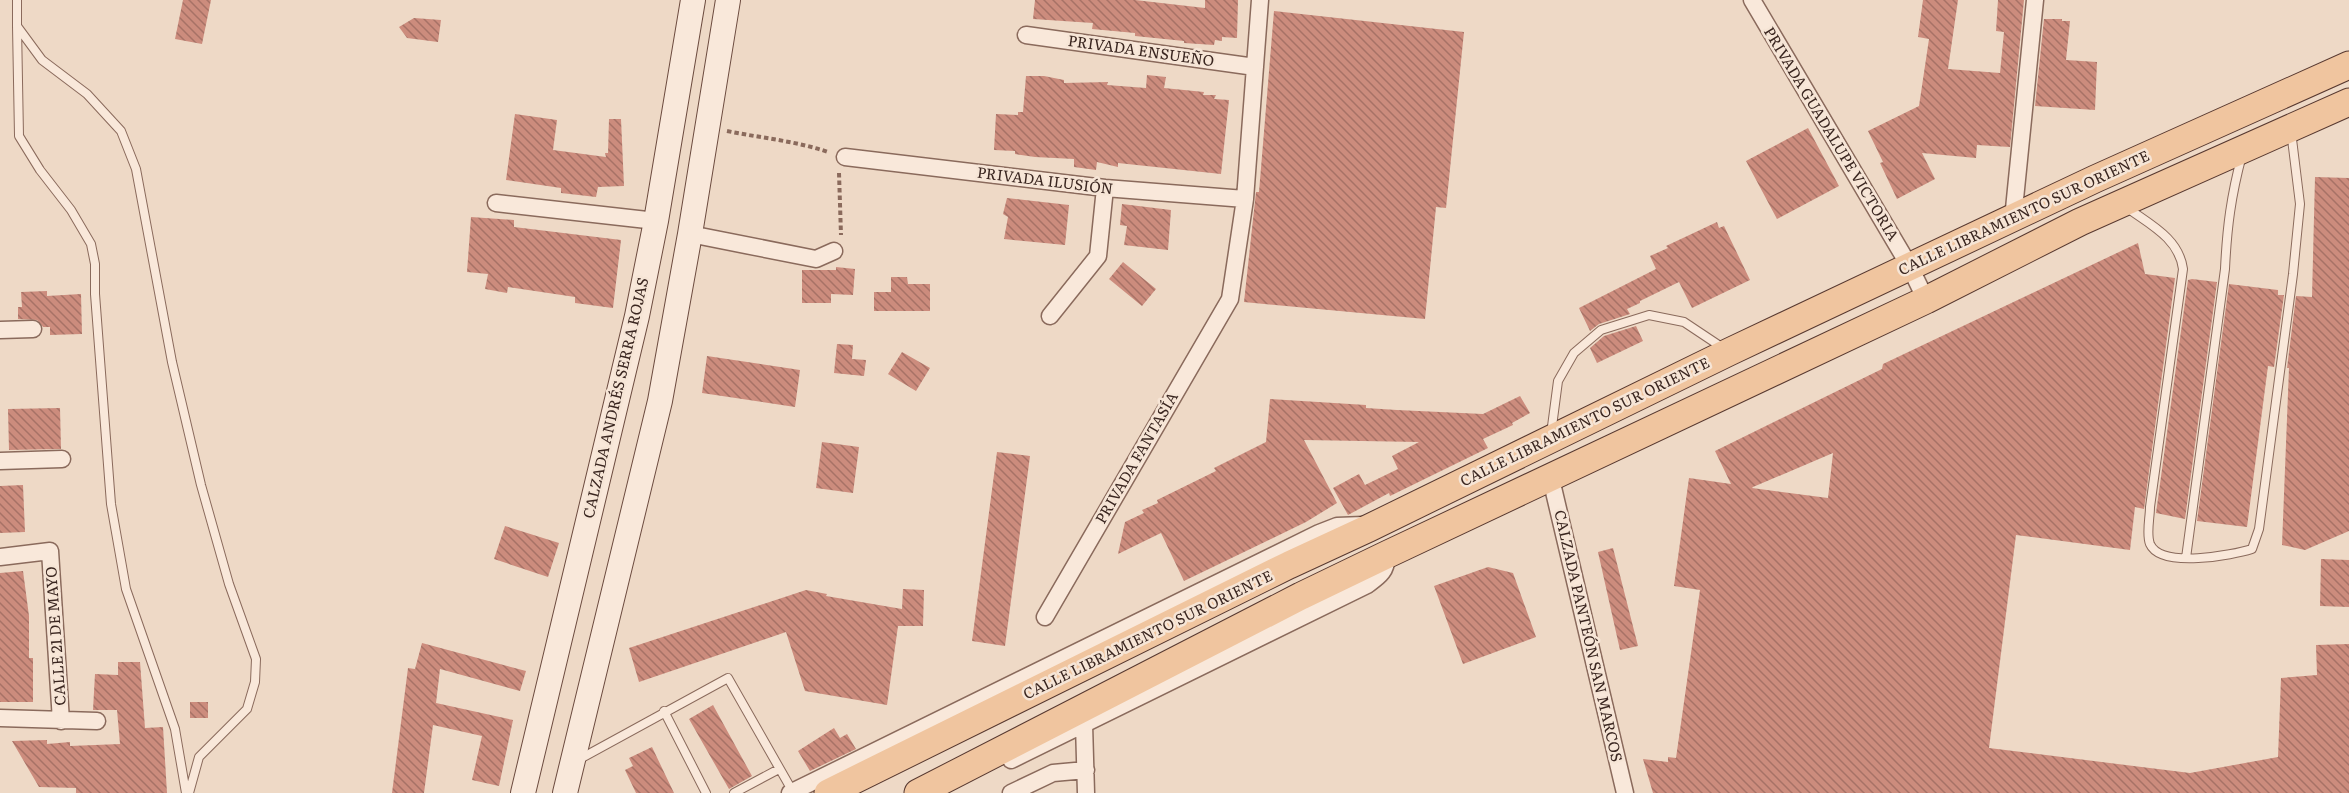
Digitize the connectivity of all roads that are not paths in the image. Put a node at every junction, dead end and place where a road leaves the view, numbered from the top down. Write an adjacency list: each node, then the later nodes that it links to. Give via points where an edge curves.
1 (17, 0): 7 (lane)
2 (693, 0): 20 (main road, CALZADA ANDRÉS SERRA ROJAS)
3 (728, 0): 21 (main road)
4 (1260, 0): 10 (street)
5 (1752, 0): 23 (street, PRIVADA GUADALUPE VICTORIA)
6 (2035, 0): 19 (street)
7 (17, 26): 49 (lane, via 19,136 91,244 112,515 126,589 175,729); 49 (lane, via 42,60 87,94 121,131 136,169 172,362 201,485 229,584 256,659 255,682 247,710 199,758)
8 (1026, 34): 10 (street, PRIVADA ENSUEÑO)
9 (2349, 65): 19 (main road, CALLE LIBRAMIENTO SUR ORIENTE, via 2095,178)
10 (1256, 67): 16 (street)
11 (2349, 102): 12 (main road)
12 (2290, 127): 13 (main road); 38 (lane, via 2300,204 2259,529 2252,549 2232,555)
13 (2244, 149): 18 (main road); 38 (lane, via 2227,222 2225,269)
14 (845, 157): 15 (street, PRIVADA ILUSIÓN)
15 (1105, 188): 16 (street, PRIVADA ILUSIÓN); 26 (street, via 1098,256)
16 (1245, 200): 39 (street, PRIVADA FANTASÍA, via 1230,299)
17 (496, 202): 20 (street)
18 (2122, 205): 24 (main road, via 2080,222); 38 (lane, via 2162,233 2181,257 2183,269 2149,533 2155,551)
19 (2013, 219): 23 (main road, CALLE LIBRAMIENTO SUR ORIENTE)
20 (656, 221): 25 (main road, CALZADA ANDRÉS SERRA ROJAS)
21 (690, 234): 22 (street, via 816,259); 27 (main road)
22 (834, 251)
23 (1910, 267): 24 (street, PRIVADA GUADALUPE VICTORIA); 30 (main road, CALLE LIBRAMIENTO SUR ORIENTE)
24 (1926, 300): 34 (main road)
25 (637, 316): 27 (main road); 50 (main road, CALZADA ANDRÉS SERRA ROJAS)
26 (1050, 316)
27 (674, 325): 45 (main road, via 660,401)
28 (33, 329): 29 (street)
29 (0, 330)
30 (1729, 352): 31 (main road, CALLE LIBRAMIENTO SUR ORIENTE); 31 (lane, via 1684,322 1648,315 1601,330 1574,353 1558,381)
31 (1550, 438): 35 (main road, CALLE LIBRAMIENTO SUR ORIENTE)
32 (62, 459): 33 (street)
33 (0, 462)
34 (1551, 479): 36 (main road); 59 (street, CALZADA PANTEÓN SAN MARCOS)
35 (1370, 528): 48 (street, via 1350,524 1319,533); 54 (main road, CALLE LIBRAMIENTO SUR ORIENTE)
36 (1386, 555): 44 (street, via 1381,575 1366,585); 55 (main road)
37 (0, 557): 42 (street, CALLE 21 DE MAYO, via 50,551)
38 (2186, 558)
39 (1045, 617)
40 (664, 711): 45 (lane); 46 (lane, via 728,678); 52 (lane)
41 (0, 718): 42 (street)
42 (61, 721): 43 (street)
43 (97, 721)
44 (1084, 724): 47 (street); 56 (street)
45 (572, 763): 51 (main road)
46 (779, 769): 48 (lane); 53 (lane)
47 (1086, 770): 57 (street, via 1053,773); 58 (street)
48 (792, 792)
49 (188, 793)
50 (523, 793)
51 (565, 793)
52 (706, 793)
53 (734, 793)
54 (828, 793)
55 (918, 793)
56 (946, 793)
57 (1011, 793)
58 (1086, 793)
59 (1625, 793)

